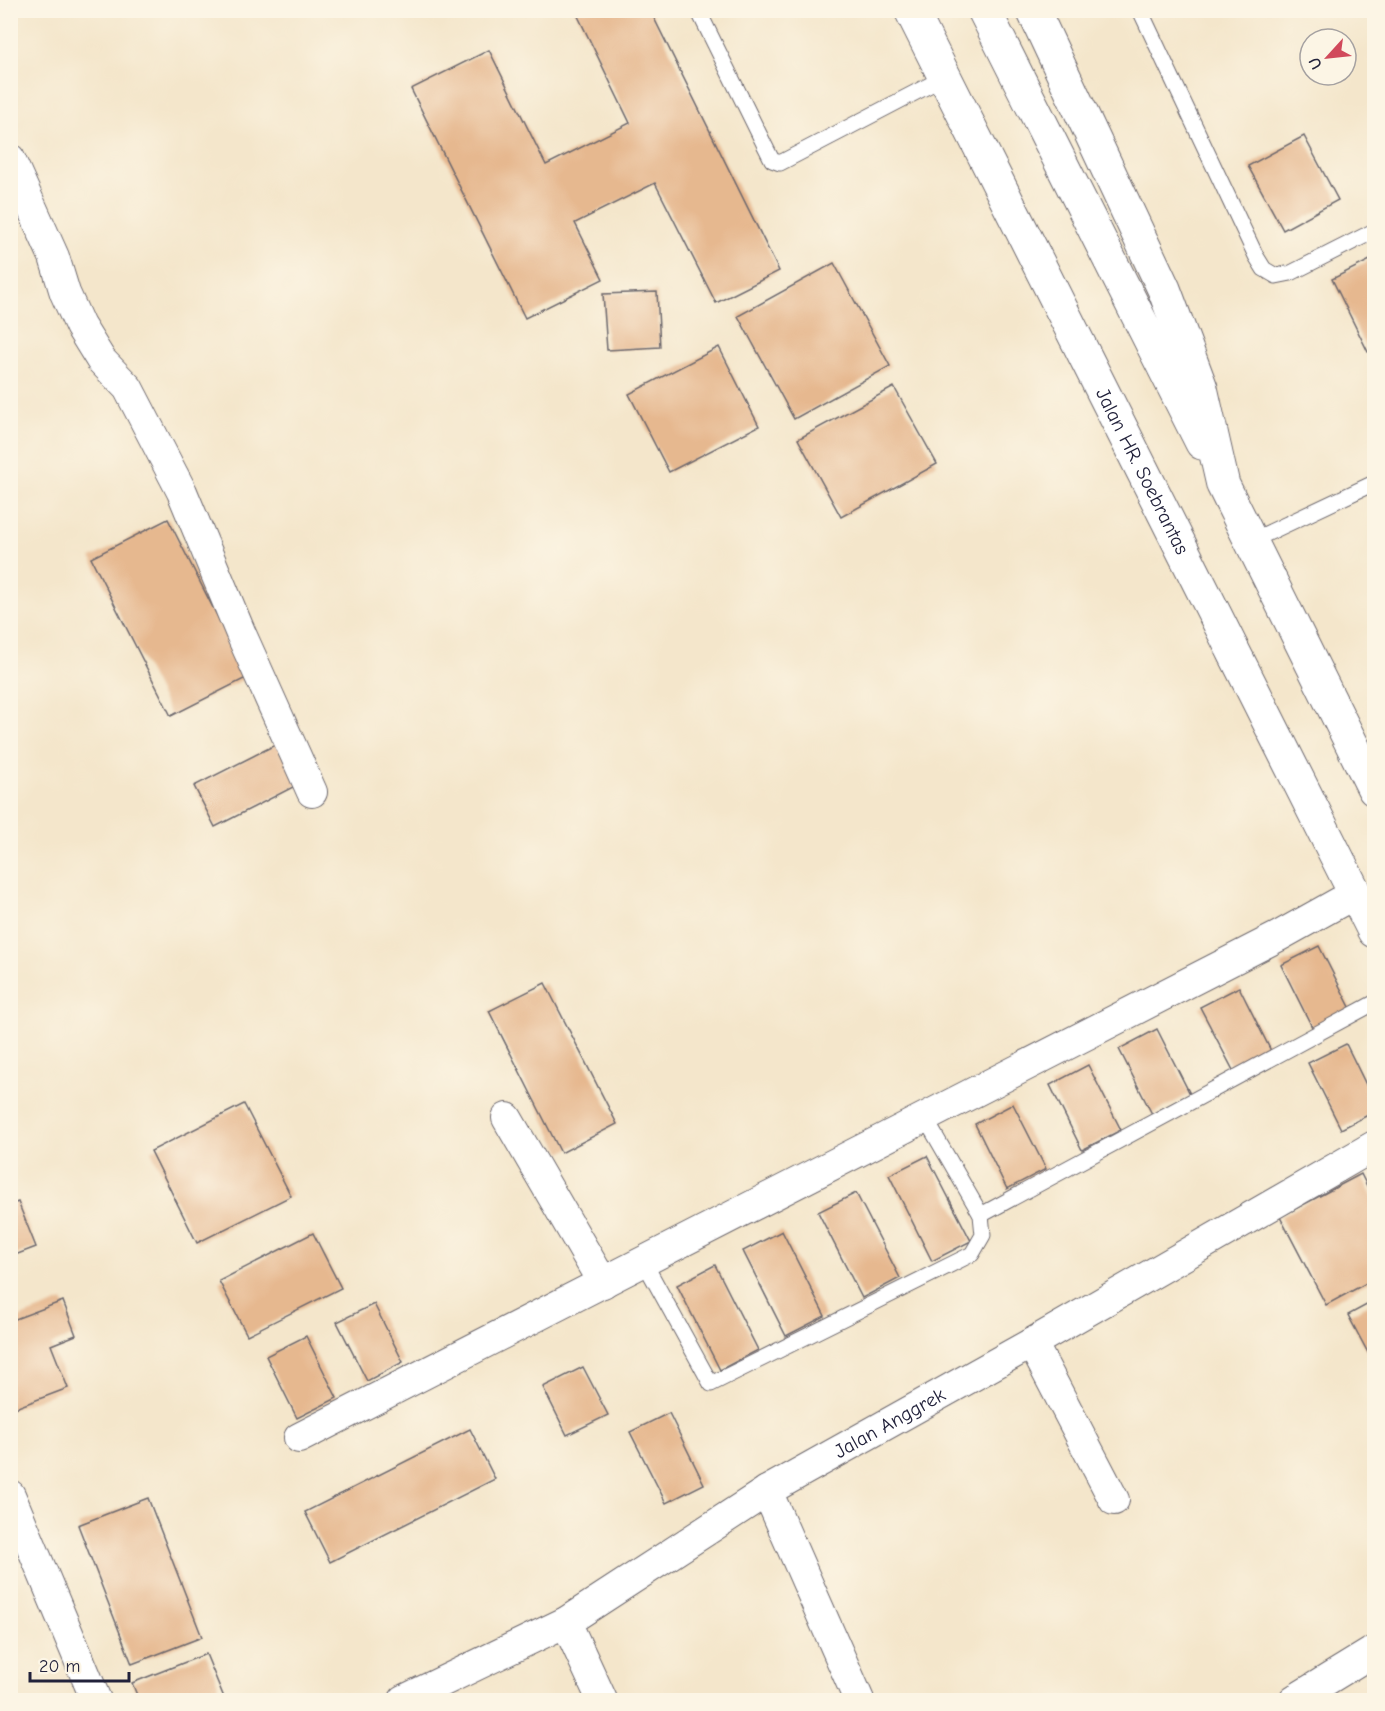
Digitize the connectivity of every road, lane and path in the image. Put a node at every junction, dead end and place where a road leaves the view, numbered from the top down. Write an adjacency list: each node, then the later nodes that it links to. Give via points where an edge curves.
1 (698, 10): 6 (lane, via 759,135 772,159 780,163)
2 (912, 10): 6 (main road, Jalan HR. Soebrantas)
3 (984, 10): 10 (main road)
4 (1033, 10): 10 (main road, via 1164,289 1202,388)
5 (1140, 10): 8 (lane, via 1264,269 1276,276 1291,273)
6 (945, 77): 14 (main road, Jalan HR. Soebrantas)
7 (10, 159): 13 (street, via 80,326 101,360 128,388 182,492)
8 (1374, 231)
9 (1374, 483): 11 (lane)
10 (1223, 485): 11 (main road)
11 (1251, 541): 12 (main road)
12 (1374, 789)
13 (312, 792)
14 (1356, 893): 15 (main road, Jalan HR. Soebrantas); 18 (street)
15 (1374, 931)
16 (1374, 1003): 20 (lane)
17 (507, 1118): 22 (street)
18 (925, 1118): 20 (lane); 21 (street)
19 (1374, 1146): 23 (street, Jalan Anggrek)
20 (981, 1215): 21 (lane, via 982,1235 972,1254 711,1384)
21 (644, 1262): 22 (street)
22 (603, 1283): 24 (street)
23 (1032, 1343): 25 (street, Jalan Anggrek); 27 (street)
24 (299, 1438)
25 (767, 1491): 28 (street, Jalan Anggrek); 33 (street)
26 (10, 1495): 30 (street)
27 (1114, 1500)
28 (566, 1622): 31 (street, Jalan Anggrek); 32 (street)
29 (1374, 1652): 34 (street)
30 (96, 1701)
31 (404, 1701)
32 (602, 1701)
33 (860, 1701)
34 (1294, 1701)

